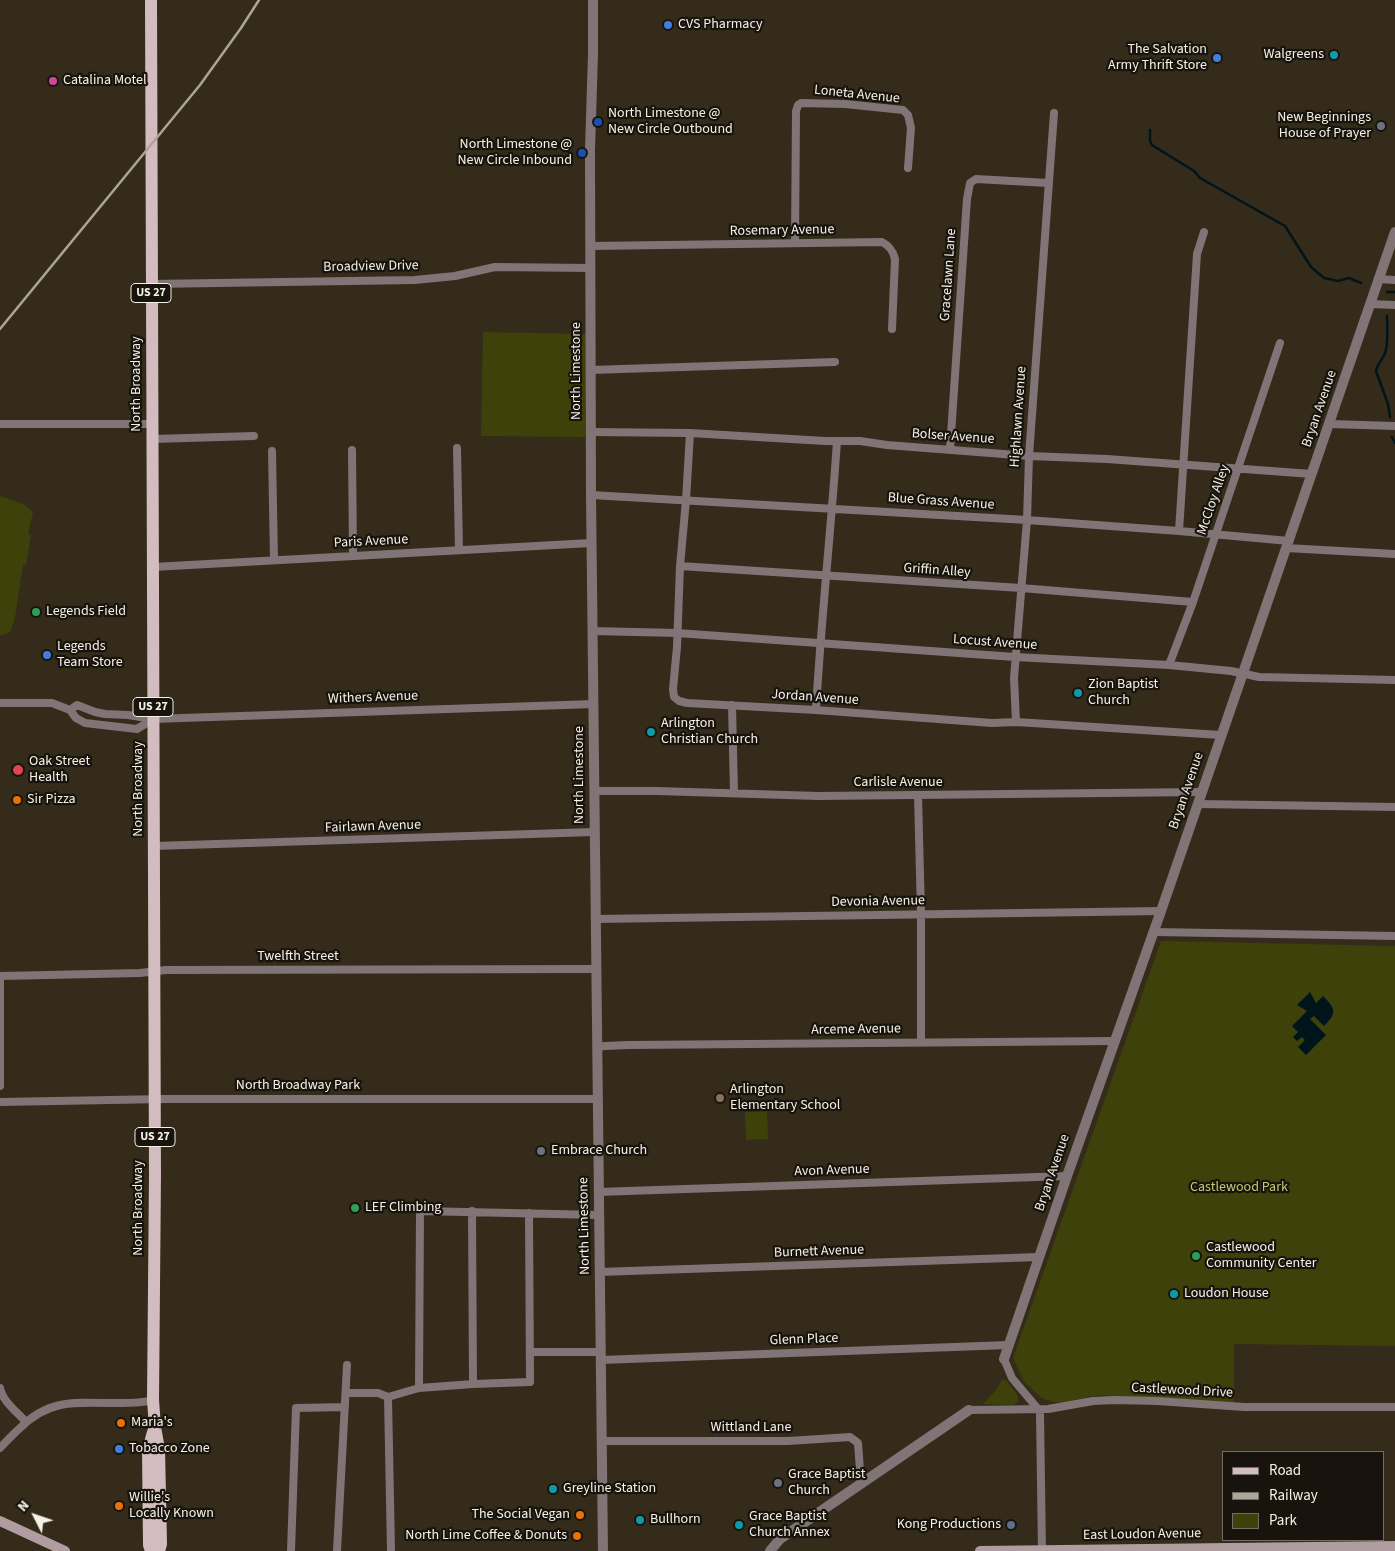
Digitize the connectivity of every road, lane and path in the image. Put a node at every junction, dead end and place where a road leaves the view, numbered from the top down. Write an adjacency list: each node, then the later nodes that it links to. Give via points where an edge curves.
1 (151, 0): 13 (main road, North Broadway / US 27)
2 (593, 0): 9 (street, North Limestone)
3 (1054, 112): 5 (street, Highlawn Avenue)
4 (908, 168): 8 (street, Loneta Avenue, via 911,128 908,115 903,110 801,103 796,111)
5 (1048, 183): 30 (street, Gracelawn Lane, via 976,179 970,183); 33 (street, Highlawn Avenue)
6 (1204, 232): 34 (street, via 1197,254)
7 (1395, 232): 11 (street, Bryan Avenue)
8 (795, 242): 9 (street, Rosemary Avenue); 16 (street, Rosemary Avenue, via 882,242 890,247 895,259)
9 (591, 246): 10 (street, North Limestone)
10 (591, 268): 13 (street, Broadview Drive, via 495,267 415,280); 19 (street, North Limestone)
11 (1378, 279): 12 (street); 14 (street, Bryan Avenue)
12 (1395, 280)
13 (151, 284): 21 (main road, North Broadway / US 27)
14 (1370, 304): 15 (street); 22 (street, Bryan Avenue)
15 (1395, 305)
16 (892, 329)
17 (1280, 343): 35 (street, McCloy Alley)
18 (835, 362): 19 (street)
19 (591, 370): 24 (street, North Limestone)
20 (0, 424): 21 (street)
21 (153, 424): 27 (main road, North Broadway / US 27)
22 (1330, 424): 23 (street); 36 (street, Bryan Avenue)
23 (1395, 426)
24 (591, 432): 25 (street, Bolser Avenue); 37 (street, North Limestone)
25 (690, 433): 28 (street, Bolser Avenue); 38 (street, Jordan Avenue)
26 (254, 436): 27 (street)
27 (153, 439): 50 (main road, North Broadway / US 27)
28 (837, 441): 30 (street, Bolser Avenue); 39 (street)
29 (457, 448): 45 (street)
30 (950, 449): 33 (street, Bolser Avenue)
31 (352, 450): 47 (street)
32 (272, 451): 48 (street)
33 (1029, 456): 34 (street, Bolser Avenue); 40 (street, Highlawn Avenue)
34 (1184, 465): 35 (street, Bolser Avenue); 41 (street)
35 (1238, 468): 36 (street, Bolser Avenue); 42 (street, McCloy Alley)
36 (1312, 474): 44 (street, Bryan Avenue)
37 (591, 495): 38 (street, Blue Grass Avenue); 43 (street, North Limestone)
38 (686, 500): 39 (street, Blue Grass Avenue); 49 (street, Jordan Avenue)
39 (832, 508): 40 (street, Blue Grass Avenue); 51 (street)
40 (1027, 520): 41 (street, Blue Grass Avenue); 52 (street, Highlawn Avenue)
41 (1179, 531): 42 (street, Blue Grass Avenue)
42 (1215, 535): 44 (street, Blue Grass Avenue); 53 (street, McCloy Alley)
43 (591, 543): 45 (street, Paris Avenue); 54 (street, North Limestone)
44 (1288, 544): 46 (street, Blue Grass Avenue); 59 (street, Bryan Avenue)
45 (459, 550): 47 (street, Paris Avenue)
46 (1395, 554)
47 (354, 556): 48 (street, Paris Avenue)
48 (274, 560): 50 (street, Paris Avenue)
49 (680, 566): 51 (street, Griffin Alley); 55 (street, Jordan Avenue)
50 (153, 568): 66 (main road, North Broadway / US 27)
51 (827, 575): 52 (street, Griffin Alley); 56 (street)
52 (1021, 588): 53 (street, Griffin Alley); 57 (street, Highlawn Avenue)
53 (1192, 602): 58 (street, McCloy Alley)
54 (592, 631): 55 (street, Locust Avenue); 62 (street, North Limestone)
55 (677, 633): 56 (street, Locust Avenue); 63 (street, Jordan Avenue, via 674,697 687,703)
56 (820, 643): 57 (street, Locust Avenue); 65 (street)
57 (1015, 657): 58 (street, Locust Avenue); 67 (street, Highlawn Avenue)
58 (1169, 665): 59 (street, Locust Avenue)
59 (1242, 674): 60 (street, Locust Avenue); 68 (street, Bryan Avenue)
60 (1395, 680)
61 (0, 703): 64 (street, via 52,703)
62 (594, 704): 66 (street, Withers Avenue); 69 (street, North Limestone)
63 (732, 705): 65 (street, Jordan Avenue); 71 (street)
64 (70, 710): 66 (street, via 77,705 105,714); 66 (street, via 85,723 137,729)
65 (816, 710): 67 (street, Jordan Avenue)
66 (153, 719): 76 (main road, North Broadway / US 27)
67 (1016, 722): 68 (street, Jordan Avenue)
68 (1221, 735): 70 (street, Bryan Avenue)
69 (594, 791): 71 (street, Carlisle Avenue); 75 (street, North Limestone)
70 (1202, 792): 72 (street, Carlisle Avenue); 73 (street, Bryan Avenue)
71 (734, 793): 72 (street, Carlisle Avenue)
72 (918, 795): 78 (street)
73 (1198, 804): 74 (street); 77 (street, Bryan Avenue)
74 (1395, 808)
75 (594, 832): 76 (street, Fairlawn Avenue); 79 (street, North Limestone)
76 (154, 846): 83 (main road, North Broadway / US 27)
77 (1161, 911): 78 (street, Devonia Avenue); 80 (street, Bryan Avenue)
78 (921, 914): 79 (street, Devonia Avenue); 86 (street)
79 (595, 919): 82 (street, North Limestone)
80 (1154, 932): 81 (street); 85 (street, Bryan Avenue)
81 (1395, 936)
82 (597, 968): 83 (street, Twelfth Street); 87 (street, North Limestone)
83 (153, 972): 84 (street, Twelfth Street); 89 (main road, North Broadway / US 27)
84 (0, 976): 88 (street)
85 (1114, 1041): 86 (street, Arceme Avenue); 92 (street, Bryan Avenue)
86 (921, 1042): 87 (street, Arceme Avenue)
87 (598, 1047): 90 (street, North Limestone)
88 (0, 1086)
89 (154, 1099): 90 (street, North Broadway Park); 91 (street, North Broadway Park); 109 (main road, North Broadway / US 27)
90 (597, 1099): 93 (street, North Limestone)
91 (0, 1102)
92 (1067, 1176): 93 (street, Avon Avenue); 97 (street, Bryan Avenue)
93 (598, 1192): 96 (street, North Limestone)
94 (472, 1211): 95 (street); 104 (street); 106 (street, via 420,1211)
95 (529, 1213): 96 (street); 100 (street)
96 (599, 1215): 98 (street, North Limestone)
97 (1039, 1257): 98 (street, Burnett Avenue); 99 (street, Bryan Avenue)
98 (599, 1272): 101 (street, North Limestone)
99 (1008, 1346): 101 (street, Glenn Place); 102 (street, Bryan Avenue)
100 (530, 1352): 101 (street, Glenn Place); 104 (street, via 530,1382)
101 (601, 1356): 116 (street, North Limestone)
102 (1004, 1359): 112 (street, via 1012,1378)
103 (347, 1365): 107 (street)
104 (473, 1384): 106 (street)
105 (0, 1388): 114 (street, via 8,1403)
106 (418, 1388): 108 (street)
107 (346, 1392): 108 (street, via 378,1393); 111 (street)
108 (388, 1397): 128 (street)
109 (154, 1400): 114 (street, via 140,1404 62,1403 39,1412); 115 (main road, North Broadway / US 27)
110 (1395, 1406): 112 (street, Castlewood Drive, via 1244,1407 1113,1400)
111 (345, 1408): 126 (street, via 296,1408); 127 (street)
112 (1038, 1409): 113 (street, Castlewood Drive); 132 (street)
113 (969, 1410): 118 (street)
114 (26, 1422): 117 (street)
115 (155, 1427): 124 (main road, North Broadway / US 27, via 148,1450); 125 (main road, North Broadway / US 27, via 159,1449)
116 (601, 1440): 118 (street, Wittland Lane, via 852,1438 860,1449); 129 (street, North Limestone)
117 (0, 1448)
118 (861, 1484): 130 (street, via 780,1538)
119 (0, 1521): 123 (main road)
120 (1395, 1546): 122 (main road, East Loudon Avenue)
121 (1208, 1549): 122 (main road, East Loudon Avenue); 132 (main road, East Loudon Avenue)
122 (1359, 1549)
123 (65, 1551)
124 (151, 1551)
125 (159, 1551)
126 (291, 1551)
127 (337, 1551)
128 (392, 1551)
129 (603, 1551)
130 (770, 1551)
131 (980, 1551): 132 (main road, East Loudon Avenue)
132 (1042, 1551)

